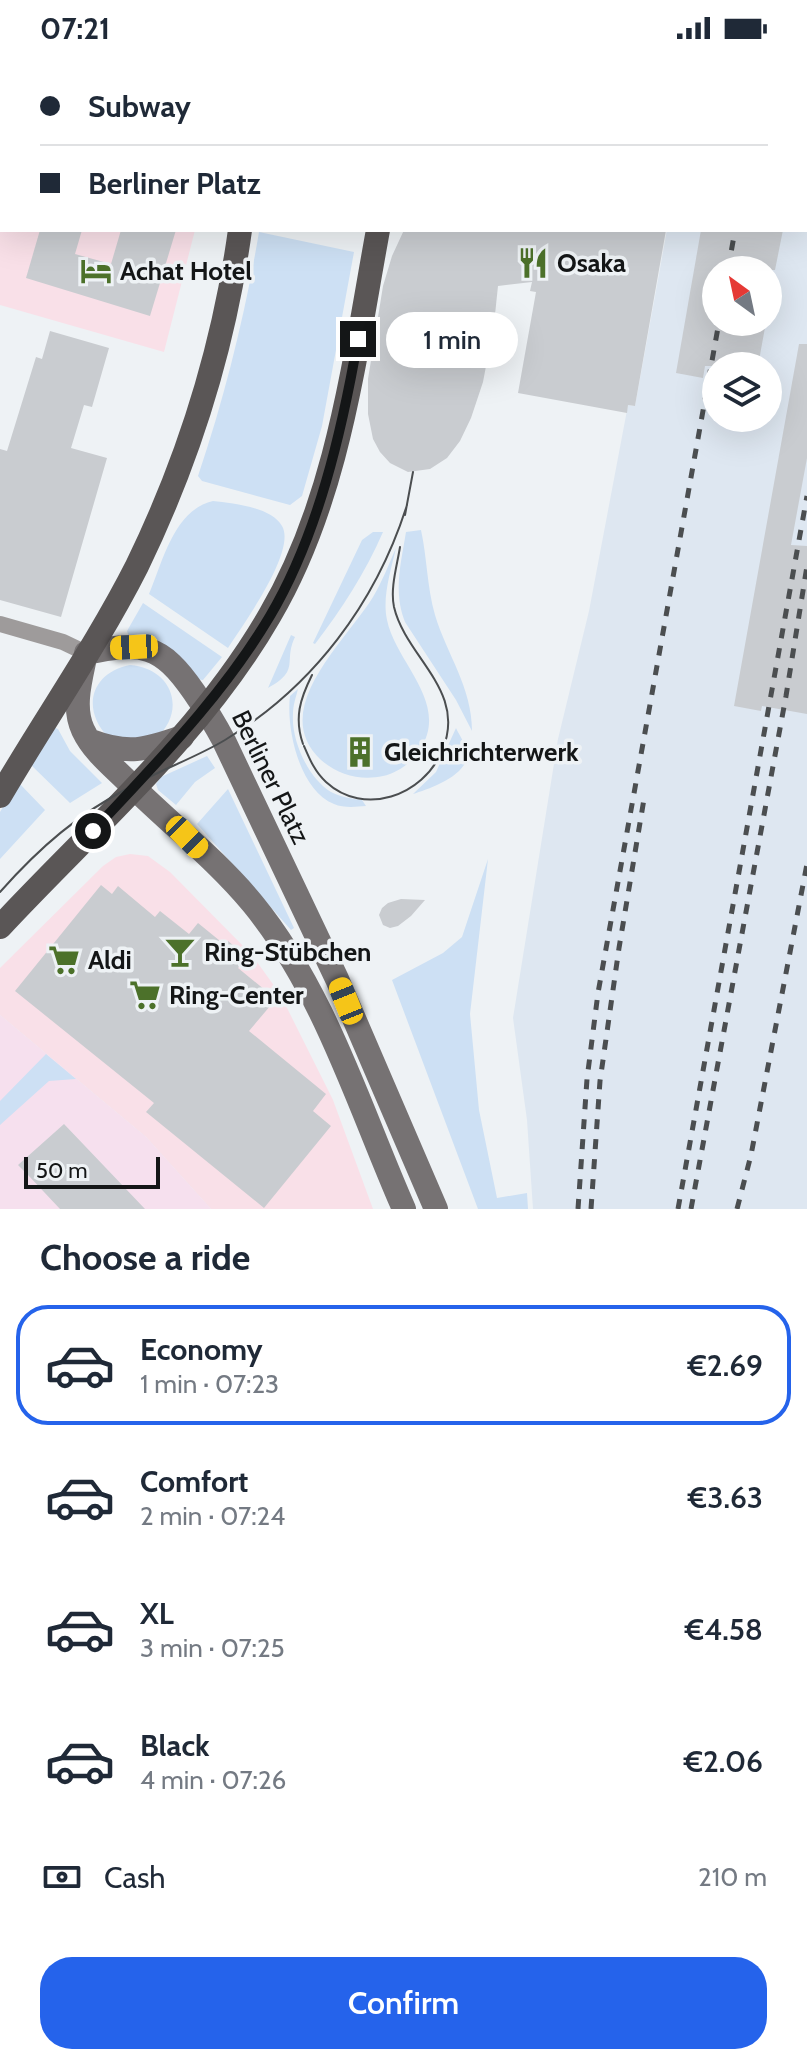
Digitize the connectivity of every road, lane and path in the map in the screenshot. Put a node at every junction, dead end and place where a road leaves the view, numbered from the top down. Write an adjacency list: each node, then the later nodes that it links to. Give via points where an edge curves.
1 (240, 232): 4 (main road, via 218,339 189,441 137,565)
2 (378, 232): 5 (main road, Berliner Platz, via 335,451 314,518 271,614)
3 (0, 624): 4 (street)
4 (86, 653): 5 (main road, via 134,647 158,653 177,667); 7 (main road, via 78,714); 9 (main road)
5 (206, 708): 6 (main road); 12 (main road, Berliner Platz, via 337,979)
6 (182, 737): 7 (main road, via 127,751); 8 (main road)
7 (89, 740): 8 (main road)
8 (134, 787): 10 (main road); 11 (main road, via 253,903 292,959 325,1022)
9 (0, 796)
10 (0, 927)
11 (404, 1209)
12 (436, 1209)

